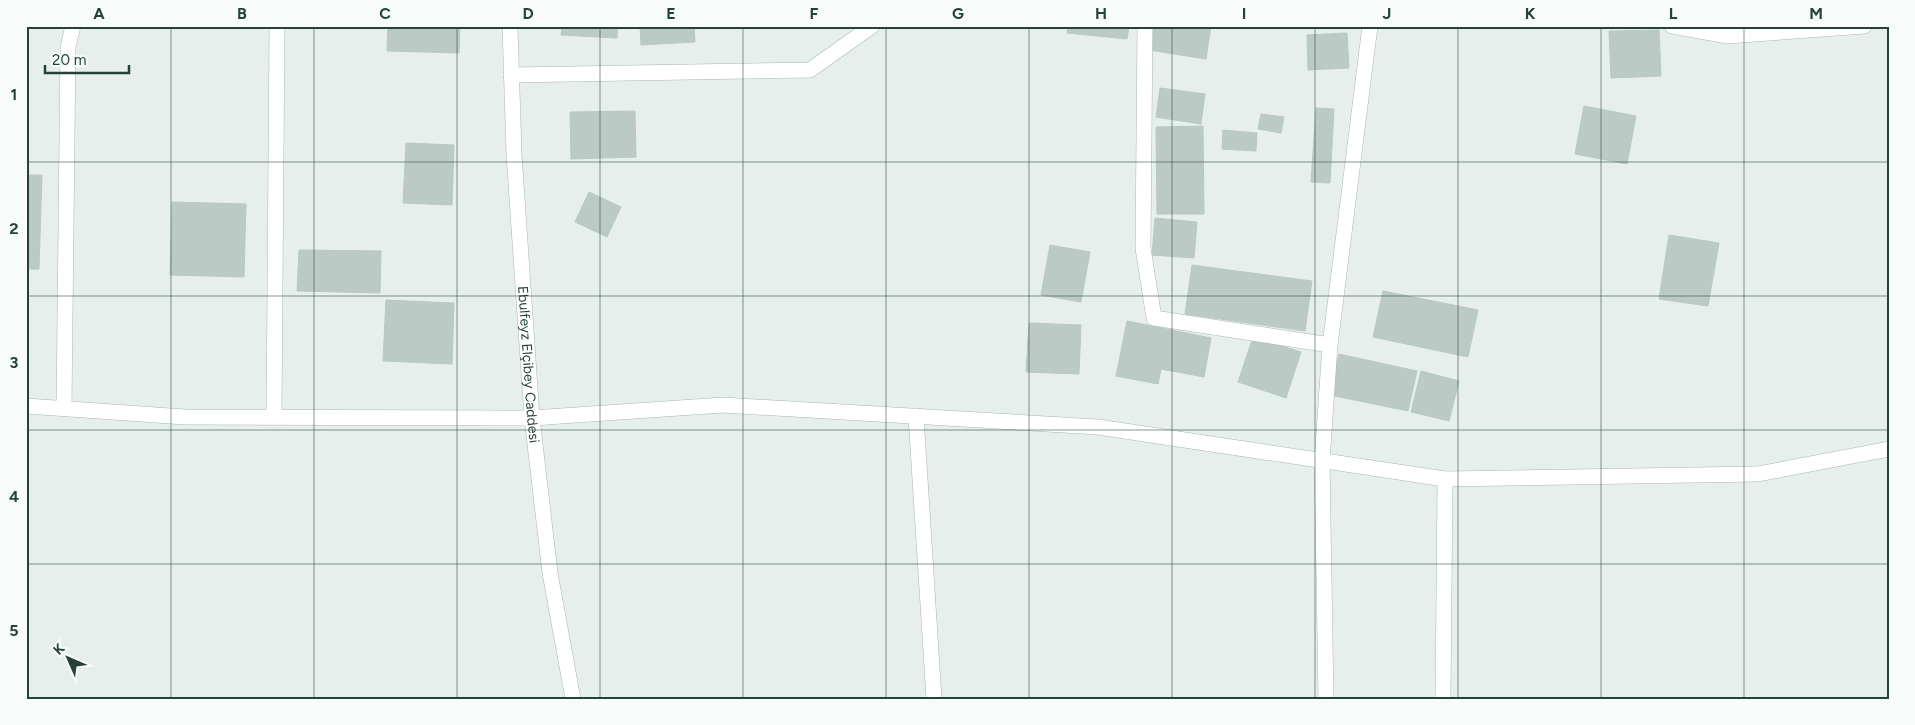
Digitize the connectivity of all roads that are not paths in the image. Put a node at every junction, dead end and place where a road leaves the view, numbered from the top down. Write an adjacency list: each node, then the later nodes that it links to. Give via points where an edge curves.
1 (73, 26): 12 (street, via 68,47)
2 (277, 26): 14 (street)
3 (510, 26): 9 (street, Ebulfeyz Elçibey Caddesi)
4 (872, 26): 9 (street, via 810,70)
5 (1144, 26): 10 (street, via 1143,248 1154,318)
6 (1370, 26): 10 (street)
7 (1672, 26): 8 (street, via 1728,36)
8 (1864, 26)
9 (511, 75): 15 (street, Ebulfeyz Elçibey Caddesi)
10 (1330, 345): 17 (street)
11 (26, 406): 12 (street)
12 (64, 408): 14 (street, via 185,417)
13 (916, 416): 15 (street, via 723,405); 17 (street, via 1098,427); 20 (street)
14 (274, 417): 15 (street)
15 (532, 418): 19 (street, Ebulfeyz Elçibey Caddesi, via 550,573)
16 (1889, 449): 18 (street, via 1758,474)
17 (1322, 460): 18 (street); 21 (street)
18 (1445, 479): 22 (street)
19 (573, 699)
20 (934, 699)
21 (1326, 699)
22 (1443, 699)

